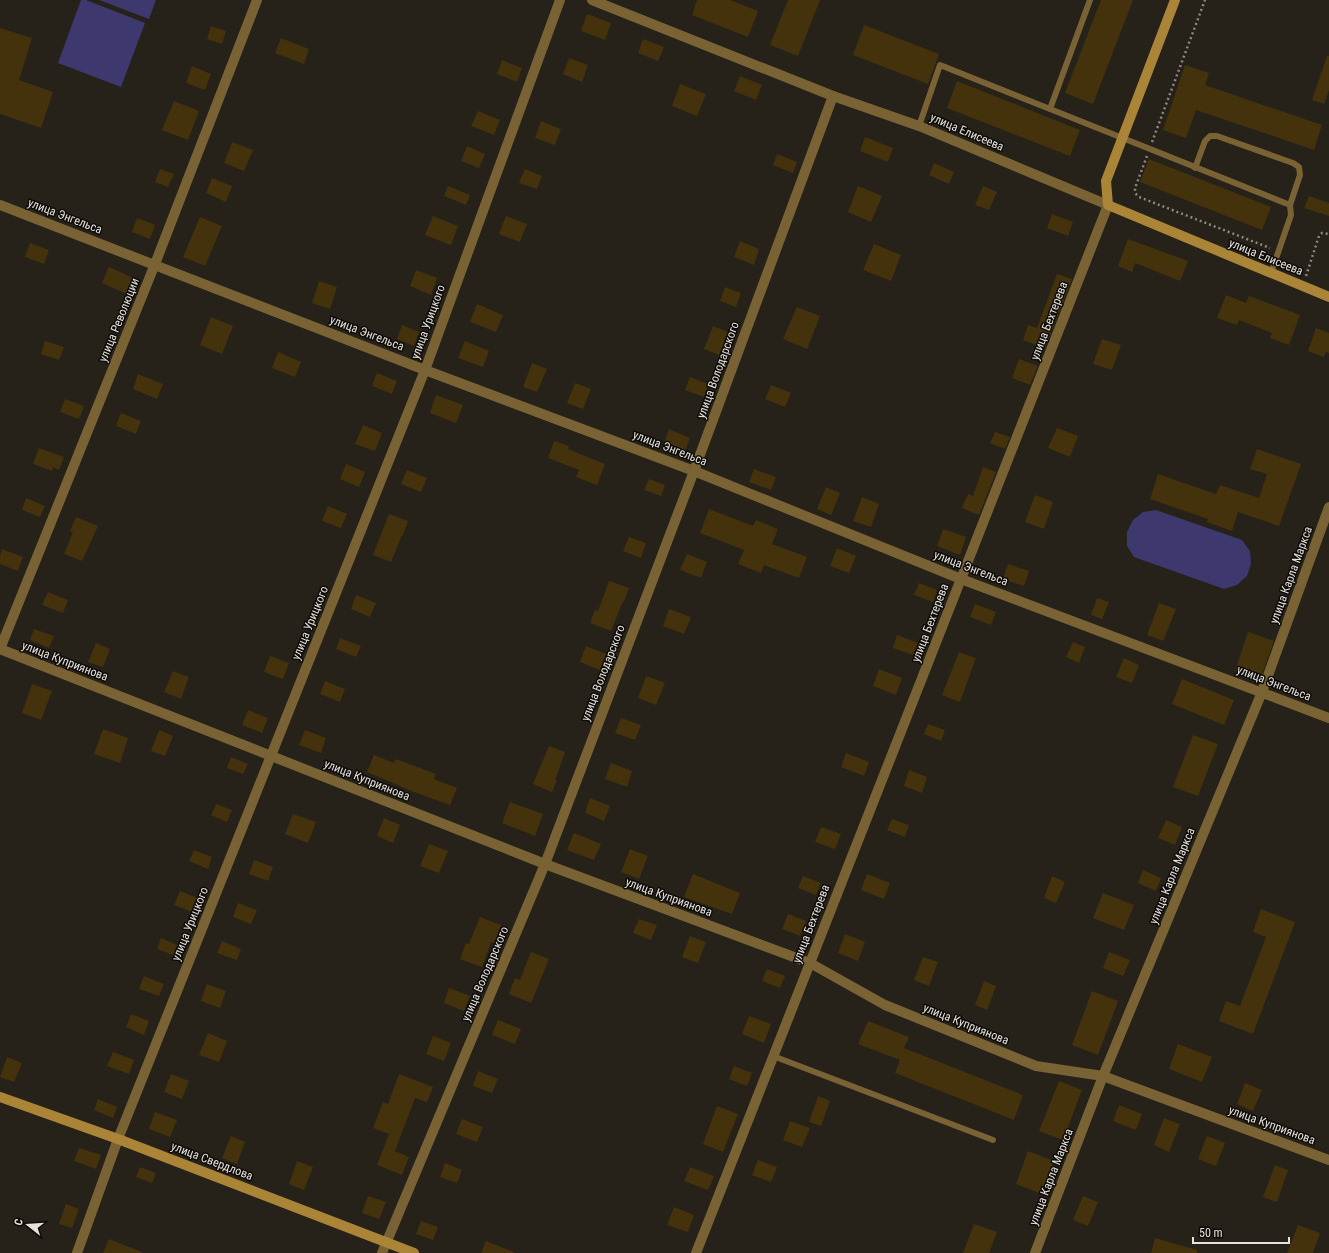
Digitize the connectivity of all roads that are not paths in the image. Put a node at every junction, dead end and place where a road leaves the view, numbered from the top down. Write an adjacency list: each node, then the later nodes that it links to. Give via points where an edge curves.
1 (257, 0): 14 (street, улица Революции)
2 (560, 0): 17 (street, улица Урицкого)
3 (592, 0): 6 (street, улица Елисеева)
4 (1090, 0): 7 (lane)
5 (1176, 0): 9 (street, улица Бехтерева)
6 (833, 96): 8 (street, улица Елисеева); 18 (street, улица Володарского)
7 (1050, 109): 8 (lane, via 940,65); 9 (lane)
8 (919, 126): 12 (street, улица Елисеева)
9 (1123, 139): 10 (lane); 12 (street, улица Бехтерева, via 1106,181)
10 (1196, 168): 13 (lane); 13 (lane, via 1205,141 1210,136 1217,136 1293,164 1299,167 1300,175)
11 (0, 205): 14 (street, улица Энгельса)
12 (1108, 205): 15 (street, улица Елисеева); 20 (street, улица Бехтерева)
13 (1290, 205): 15 (lane, via 1291,215)
14 (155, 264): 17 (street, улица Энгельса); 21 (street, улица Революции)
15 (1271, 273): 16 (street, улица Елисеева)
16 (1329, 297)
17 (425, 370): 18 (street, улица Энгельса); 24 (street, улица Урицкого)
18 (694, 471): 20 (street, улица Энгельса); 25 (street, улица Володарского)
19 (1329, 507): 22 (street, улица Карла Маркса)
20 (961, 579): 22 (street, улица Энгельса); 26 (street, улица Бехтерева)
21 (0, 649): 24 (street, улица Куприянова)
22 (1262, 692): 23 (street, улица Энгельса); 28 (street, улица Карла Маркса)
23 (1329, 718)
24 (271, 755): 25 (street, улица Куприянова); 30 (street, улица Урицкого)
25 (545, 864): 26 (street, улица Куприянова); 33 (street, улица Володарского)
26 (810, 963): 27 (street, улица Бехтерева); 28 (street, улица Куприянова, via 885,1006 1036,1066)
27 (773, 1056): 31 (lane); 37 (street, улица Бехтерева)
28 (1103, 1076): 32 (street, улица Куприянова); 38 (street, улица Карла Маркса)
29 (0, 1097): 30 (street, улица Свердлова)
30 (118, 1139): 33 (street, улица Свердлова); 34 (street, улица Урицкого)
31 (993, 1140)
32 (1329, 1160)
33 (386, 1242): 35 (street, улица Володарского); 36 (street, улица Свердлова)
34 (77, 1253)
35 (382, 1253)
36 (414, 1253)
37 (696, 1253)
38 (1036, 1253)

